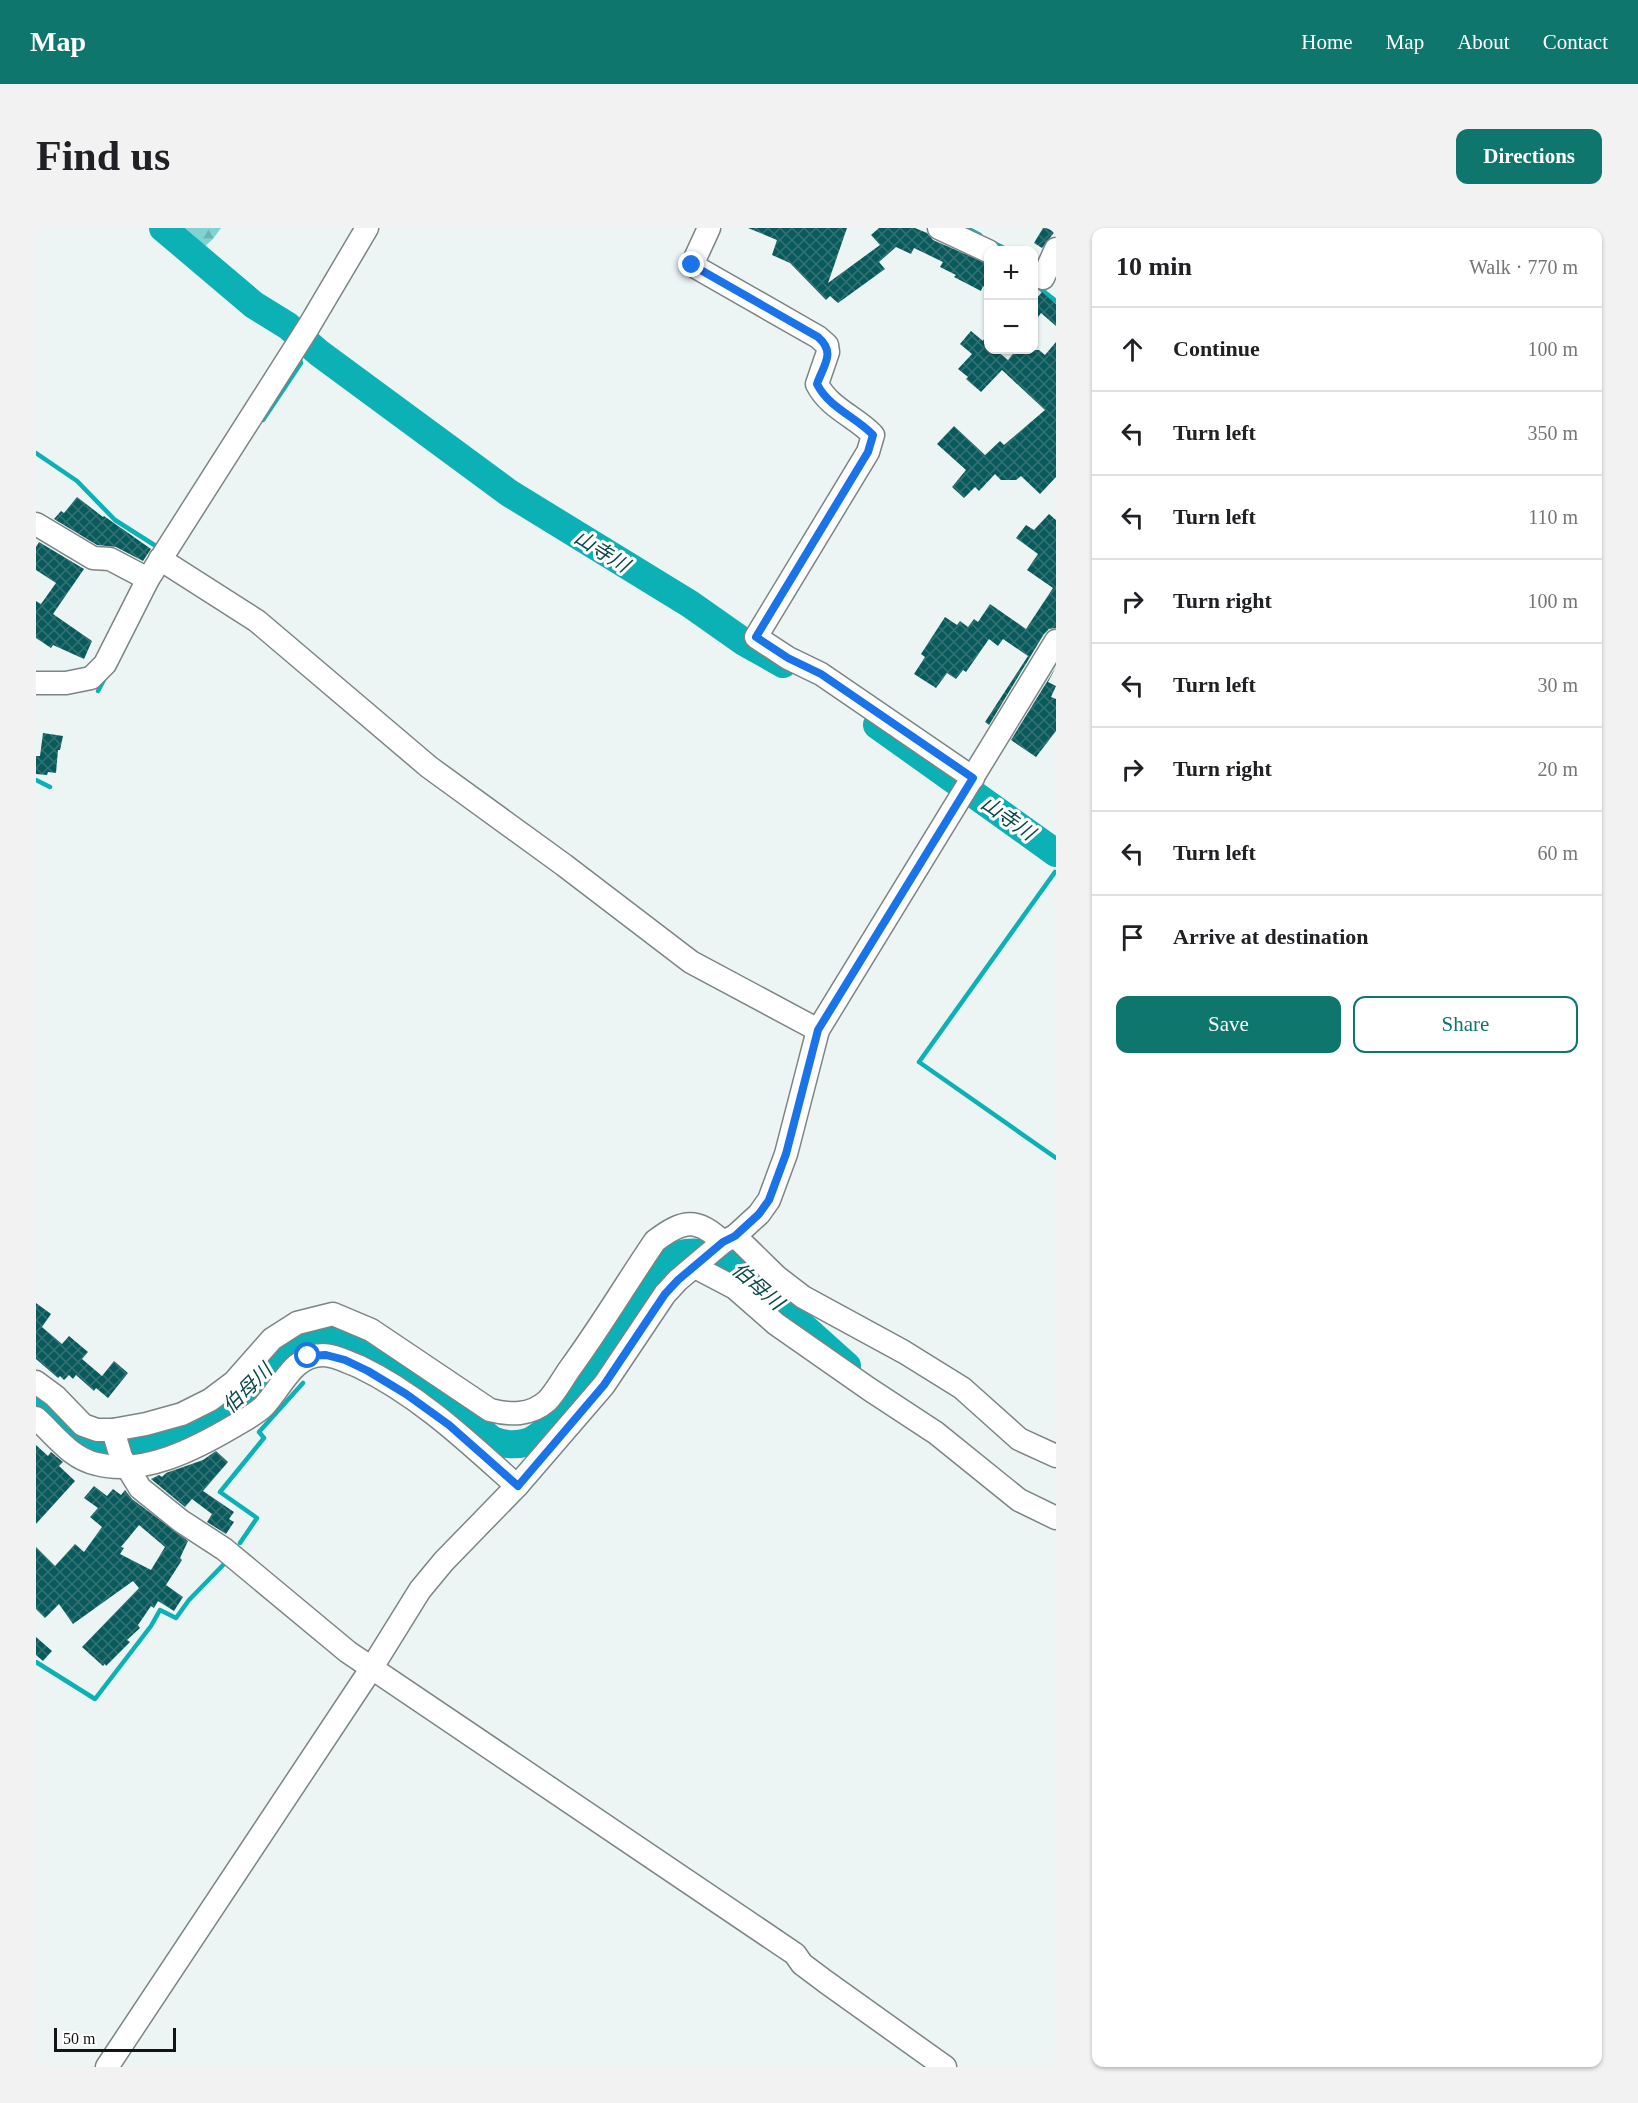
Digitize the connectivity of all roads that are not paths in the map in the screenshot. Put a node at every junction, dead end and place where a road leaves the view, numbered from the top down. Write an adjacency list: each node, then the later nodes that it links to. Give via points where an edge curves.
1 (367, 228): 8 (street)
2 (709, 228): 12 (street, via 692,265 827,345 817,384 821,392 873,435 868,452 756,637 821,674)
3 (939, 228): 4 (street)
4 (984, 249)
5 (1056, 249): 6 (street)
6 (1044, 281)
7 (36, 524): 9 (street, via 93,558 110,559)
8 (160, 559): 9 (street); 13 (street, via 257,621 429,767 692,962)
9 (148, 579): 11 (street, via 105,664 91,678)
10 (1056, 641): 12 (street)
11 (36, 683)
12 (973, 778): 13 (street)
13 (818, 1030): 14 (street, via 786,1154 769,1200 759,1214)
14 (729, 1239): 15 (street); 18 (street, via 690,1224 673,1228 655,1240 547,1401 526,1412 506,1414 490,1410 371,1330 333,1314 297,1323 272,1339 234,1382 210,1400 182,1414 146,1424); 19 (street, via 803,1298 962,1388 1019,1439)
15 (694, 1267): 20 (street, via 665,1294 604,1385); 21 (street, via 735,1288 776,1323 936,1433 1019,1500)
16 (36, 1382): 18 (street, via 83,1425 97,1430)
17 (36, 1418): 18 (street, via 63,1446 96,1464)
18 (119, 1448): 20 (street, via 161,1460 213,1438 263,1407 298,1363 308,1356 326,1355 368,1371 406,1394 449,1425); 22 (street, via 140,1488 224,1549)
19 (1056, 1456)
20 (518, 1486): 22 (street, via 420,1590)
21 (1056, 1518)
22 (371, 1669): 23 (street); 24 (street, via 795,1954 802,1964)
23 (107, 2067)
24 (945, 2067)

